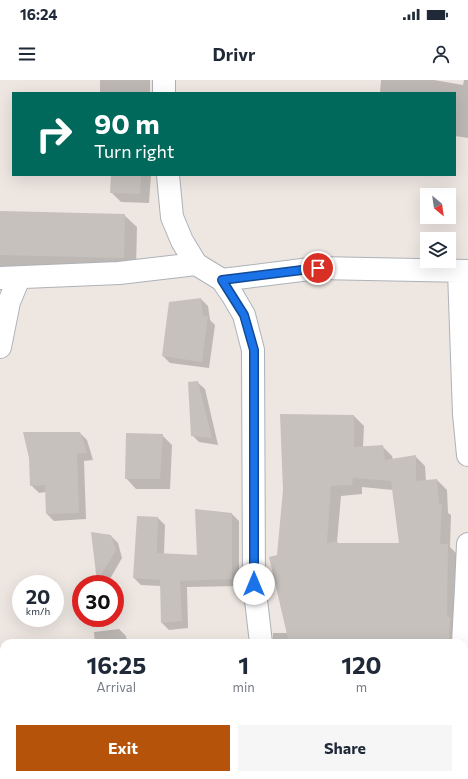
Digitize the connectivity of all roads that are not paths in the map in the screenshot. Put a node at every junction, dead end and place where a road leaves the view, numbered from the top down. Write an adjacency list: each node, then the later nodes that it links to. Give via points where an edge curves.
1 (164, 80): 2 (street)
2 (164, 92)
3 (168, 176): 4 (street, via 172,217 182,241)
4 (196, 264): 6 (street, via 119,273); 7 (street)
5 (464, 271): 7 (street, via 318,268); 9 (street, via 464,414)
6 (9, 278): 8 (street, via 9,302)
7 (222, 280): 12 (street, via 244,315 254,350 254,584)
8 (0, 347)
9 (468, 455)
10 (468, 544): 11 (street)
11 (467, 584): 13 (street)
12 (261, 639)
13 (464, 639)

